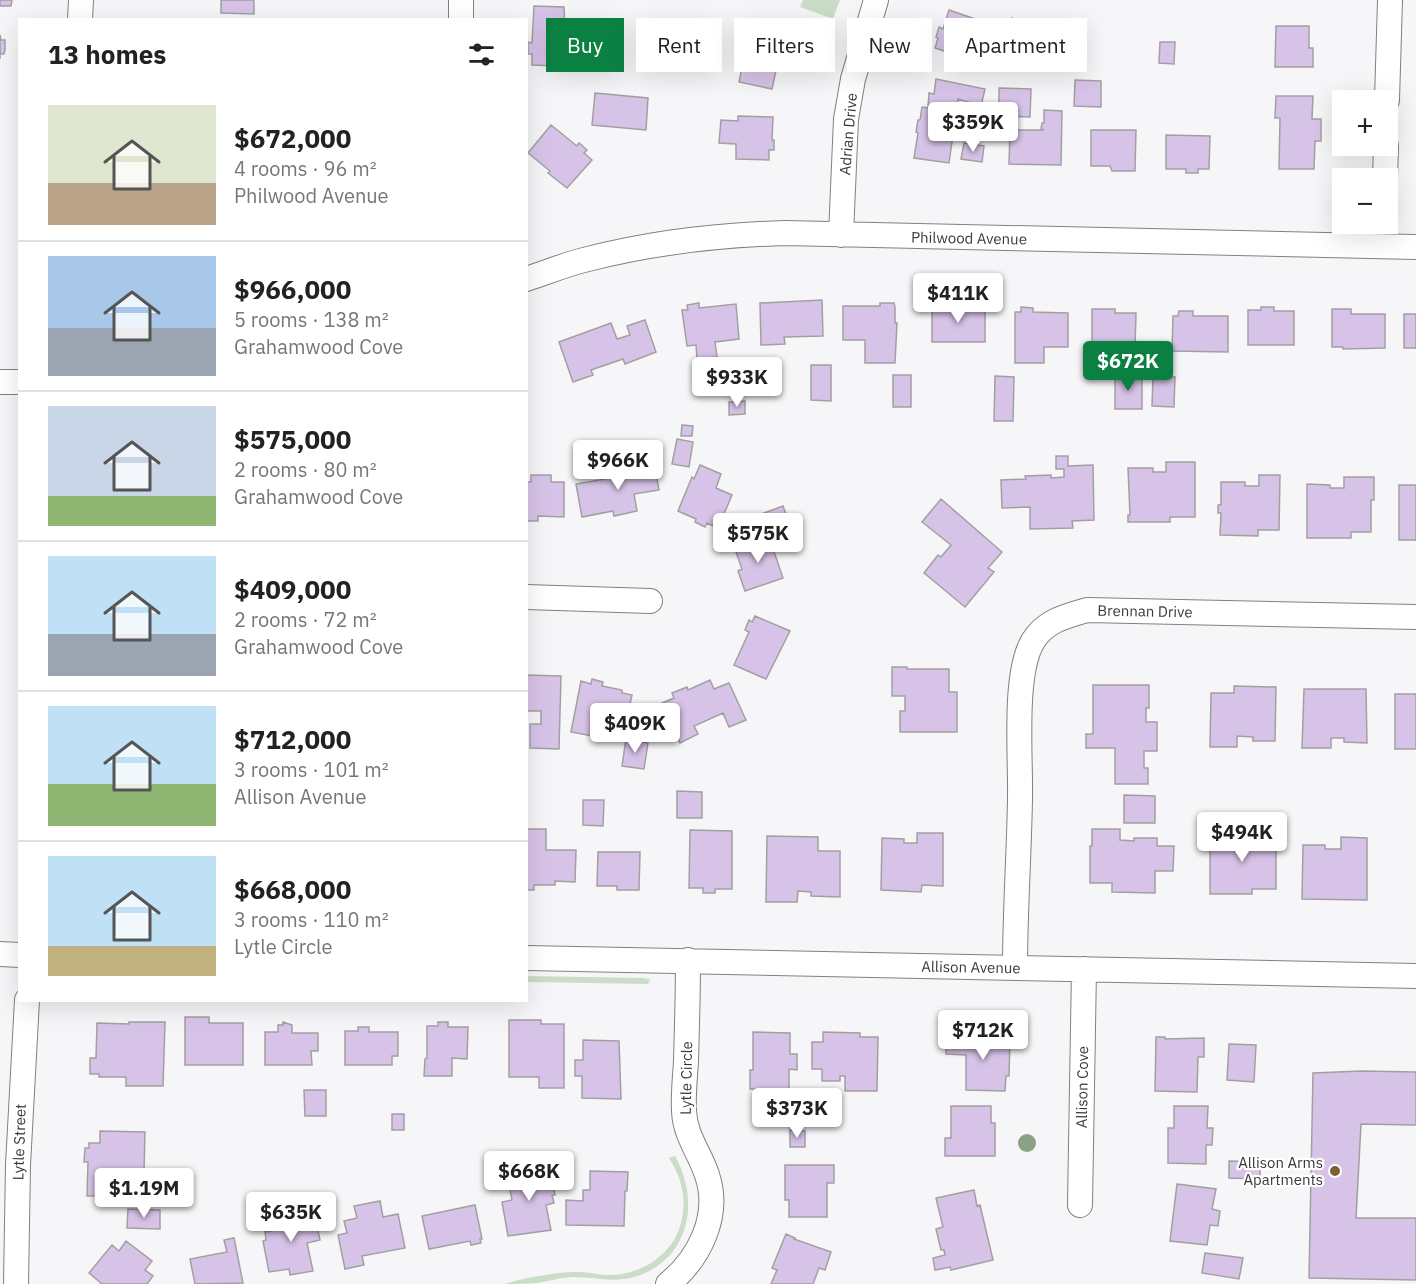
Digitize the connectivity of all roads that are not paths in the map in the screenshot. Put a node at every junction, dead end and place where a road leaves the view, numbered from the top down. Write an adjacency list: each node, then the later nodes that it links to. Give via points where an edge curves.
1 (81, 0): 5 (street)
2 (461, 0): 6 (street)
3 (876, 0): 8 (street, Adrian Drive, via 852,79 846,119)
4 (1390, 0): 7 (street)
5 (80, 18)
6 (461, 18)
7 (1387, 90)
8 (841, 235): 9 (street, Philwood Avenue); 11 (street, Philwood Avenue, via 749,234 672,242 583,260)
9 (1384, 235): 10 (street, Philwood Avenue)
10 (1416, 247)
11 (528, 278)
12 (0, 382): 13 (street)
13 (18, 382)
14 (528, 597): 15 (street)
15 (650, 601)
16 (1416, 616): 21 (street, Brennan Drive, via 1087,610 1060,617 1040,631 1027,652 1021,686)
17 (0, 954): 18 (street)
18 (18, 955)
19 (528, 958): 20 (street, Allison Avenue)
20 (688, 960): 21 (street, Allison Avenue); 27 (street, Lytle Circle, via 684,1113 692,1144 708,1177 711,1202 697,1254)
21 (1015, 968): 22 (street, Allison Avenue)
22 (1084, 969): 23 (street, Allison Avenue); 25 (street, Allison Cove)
23 (1416, 976)
24 (27, 1002): 26 (street, Lytle Street)
25 (1080, 1204)
26 (16, 1284)
27 (668, 1284)

